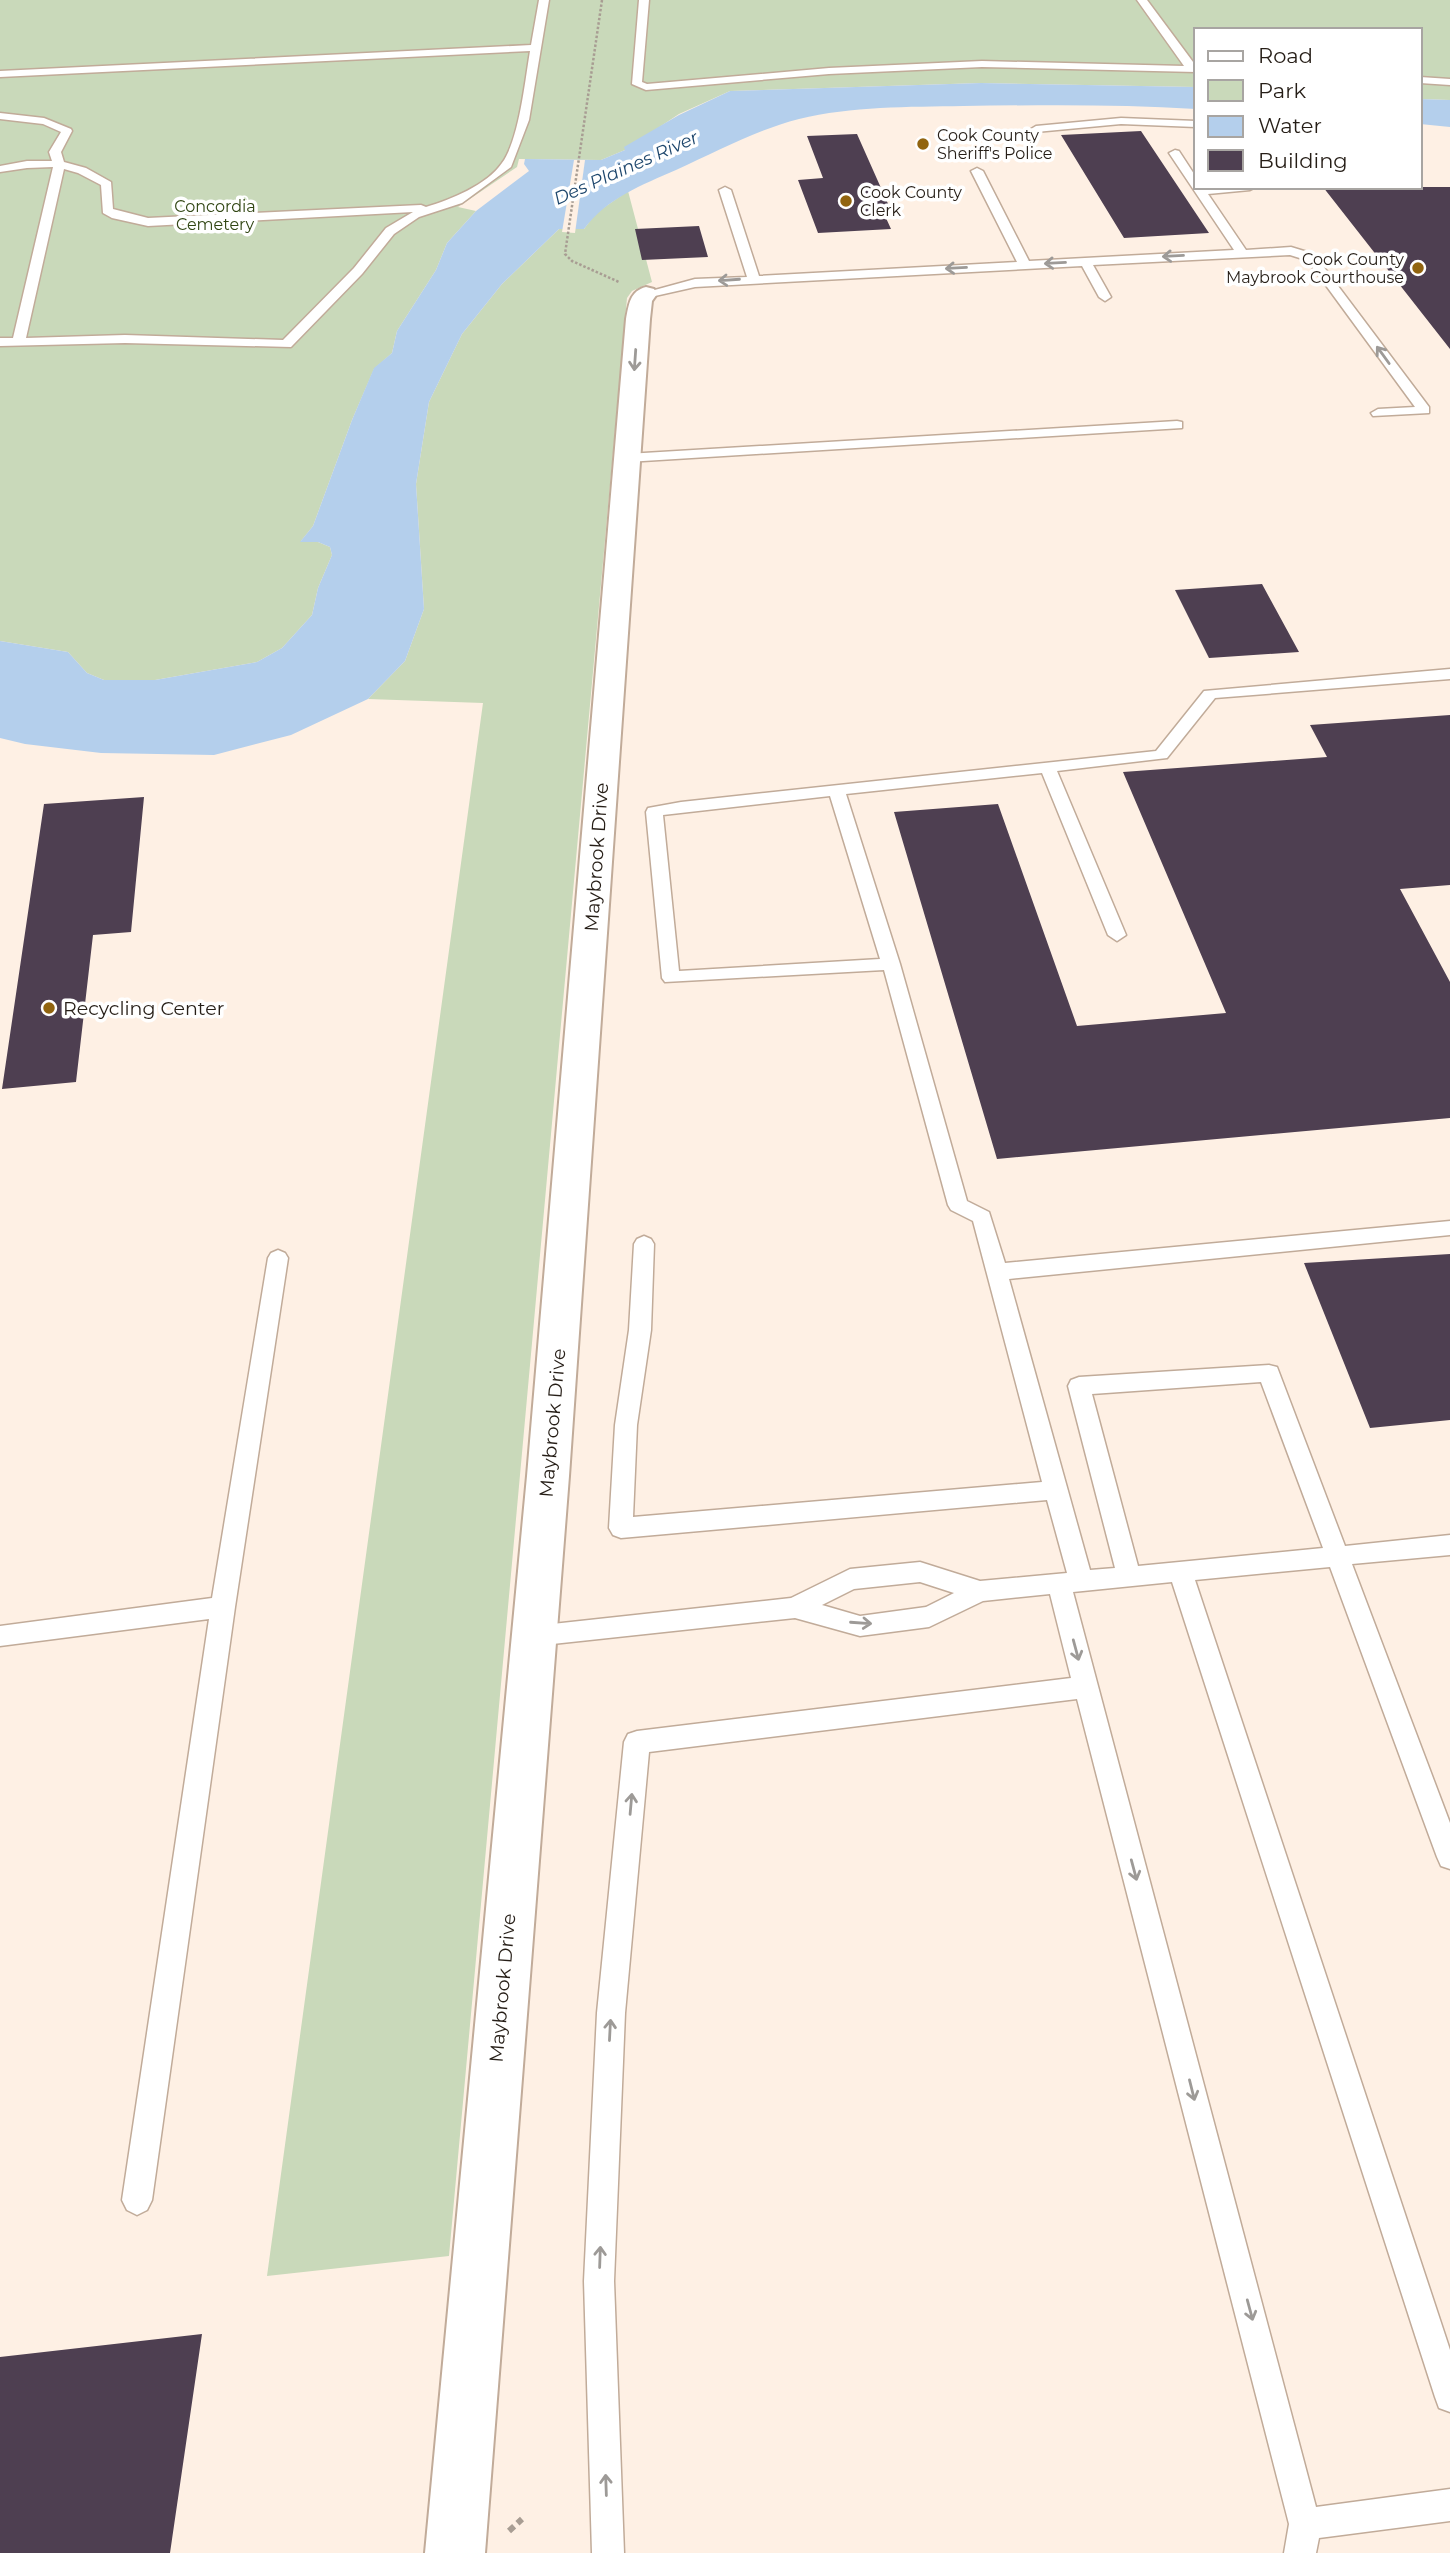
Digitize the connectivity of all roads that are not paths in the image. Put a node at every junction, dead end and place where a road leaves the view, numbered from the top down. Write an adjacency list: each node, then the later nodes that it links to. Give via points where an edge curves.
1 (544, 0): 4 (lane)
2 (643, 0): 5 (lane, via 637,85 646,87 982,64)
3 (1142, 0): 5 (lane)
4 (535, 48): 6 (lane); 19 (lane, via 524,120 511,158 501,172 469,195)
5 (1194, 68)
6 (0, 74)
7 (1422, 79): 8 (lane)
8 (1450, 82)
9 (0, 116): 13 (lane, via 52,124 67,131 55,152)
10 (1194, 124): 11 (lane, via 1121,121)
11 (1036, 129)
12 (1175, 153): 16 (lane)
13 (59, 165): 14 (lane, via 32,162); 19 (lane, via 107,184 107,211 148,222); 26 (lane)
14 (0, 169)
15 (977, 171): 22 (lane)
16 (1194, 182)
17 (1199, 189): 20 (lane)
18 (726, 190): 23 (lane)
19 (434, 207): 26 (lane, via 390,231 358,271 286,344)
20 (1241, 252): 21 (lane, one-way to 21); 28 (lane, one-way to 20, via 1424,410 1310,257 1291,251)
21 (1085, 261): 22 (lane, one-way to 22); 25 (lane)
22 (1024, 264): 23 (lane, one-way to 23)
23 (754, 279): 24 (lane, one-way to 24, via 676,285)
24 (646, 294): 30 (street, Maybrook Drive, one-way to 30, via 638,319)
25 (1105, 297)
26 (19, 341): 27 (lane)
27 (0, 342)
28 (1378, 413)
29 (1177, 425): 30 (lane)
30 (627, 458): 50 (street, Maybrook Drive)
31 (1450, 674): 32 (lane, via 1210,694 1161,755)
32 (1047, 766): 33 (lane); 34 (lane)
33 (837, 792): 35 (lane); 35 (lane, via 654,812 671,978)
34 (1117, 935)
35 (891, 964): 39 (lane, via 958,1205 982,1217)
36 (1450, 1228): 39 (lane)
37 (644, 1244): 40 (lane, via 621,1528)
38 (278, 1258): 47 (lane)
39 (997, 1272): 40 (lane)
40 (1055, 1490): 45 (lane)
41 (1450, 1545): 42 (lane)
42 (1337, 1556): 43 (lane); 44 (lane, via 1269,1373 1079,1386); 52 (lane)
43 (1181, 1572): 44 (lane); 54 (lane)
44 (1129, 1577): 45 (lane)
45 (1070, 1583): 46 (lane); 51 (lane, one-way to 51)
46 (980, 1591): 48 (lane, one-way to 46, via 860,1626 929,1617); 48 (lane, via 920,1572 850,1579)
47 (223, 1607): 49 (lane); 53 (lane)
48 (795, 1608): 50 (lane)
49 (0, 1636)
50 (534, 1636): 57 (street, Maybrook Drive)
51 (1086, 1687): 56 (lane, one-way to 56); 58 (lane, one-way to 51, via 599,2281 611,2013 637,1742)
52 (1450, 1857)
53 (137, 2200)
54 (1450, 2397)
55 (1450, 2505): 56 (lane)
56 (1303, 2539)
57 (455, 2553)
58 (608, 2553)

